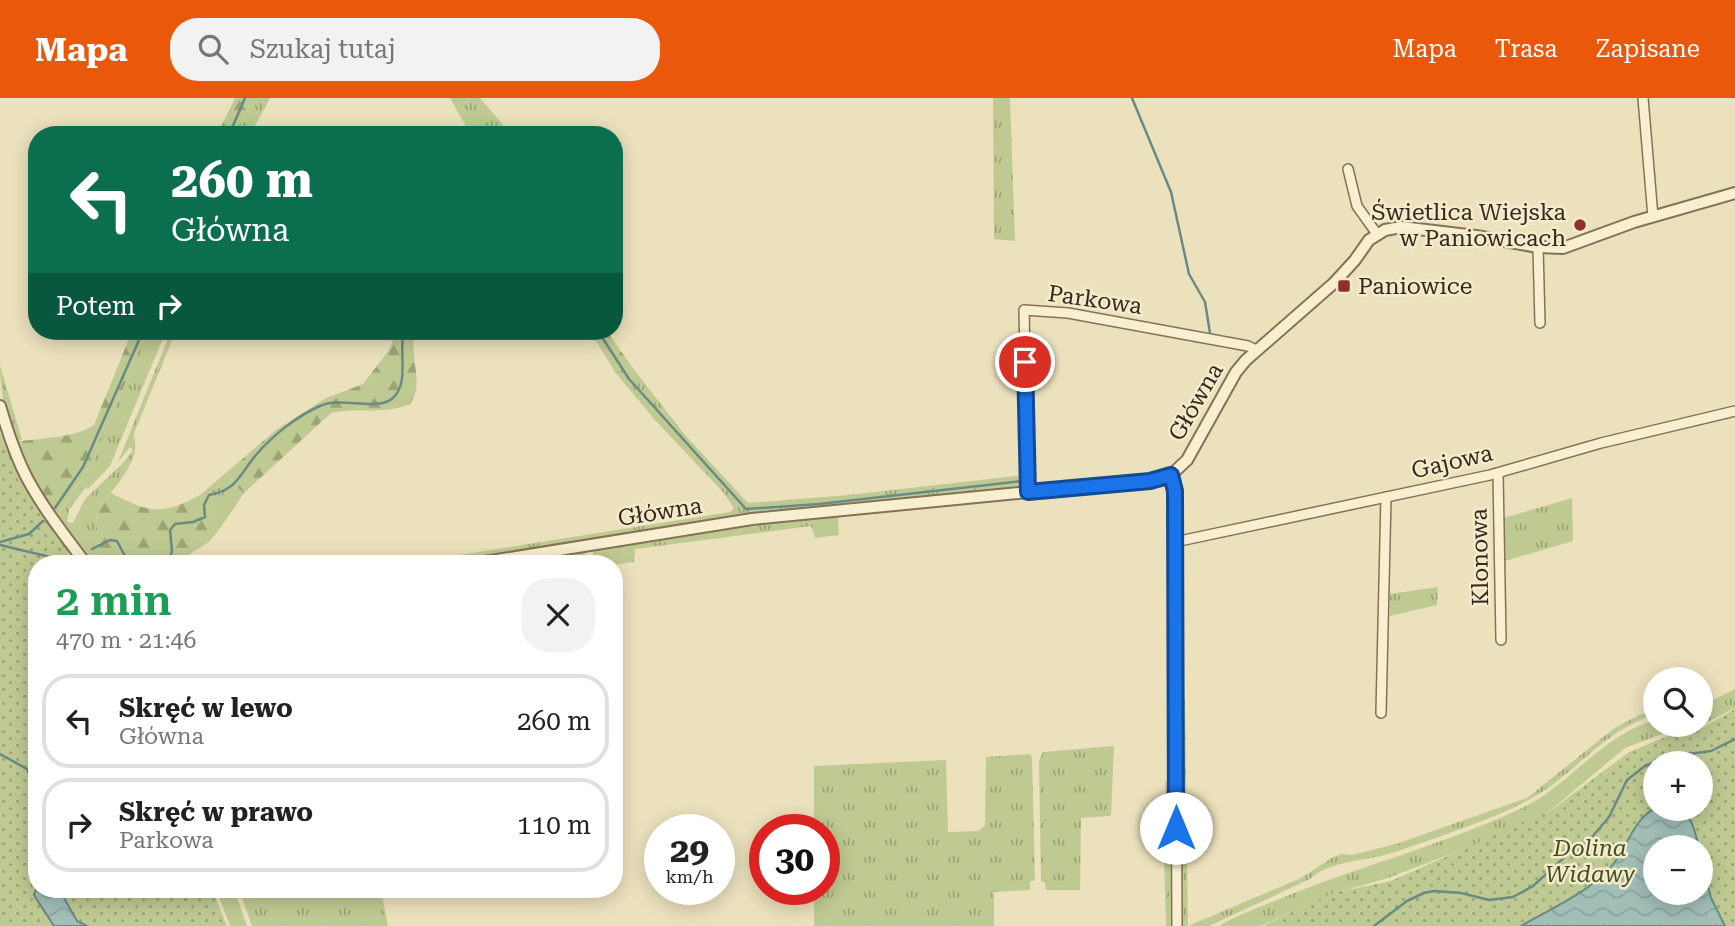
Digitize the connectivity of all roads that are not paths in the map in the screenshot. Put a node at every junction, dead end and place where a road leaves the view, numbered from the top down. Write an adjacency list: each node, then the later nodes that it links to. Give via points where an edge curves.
1 (1643, 98): 4 (street)
2 (1348, 169): 5 (street, via 1357,206)
3 (1735, 193): 4 (street)
4 (1653, 216): 6 (street, via 1567,247)
5 (1377, 234): 6 (street, via 1401,227); 8 (street, Główna, via 1345,272)
6 (1538, 247): 7 (street)
7 (1540, 323)
8 (1256, 350): 12 (street, Główna, via 1236,372 1187,460); 13 (street, Parkowa, via 1068,313 1024,310)
9 (0, 406): 16 (street, via 18,459 45,508)
10 (1735, 411): 11 (street, Gajowa)
11 (1497, 472): 14 (street, Gajowa); 18 (street, Klonowa)
12 (1171, 475): 13 (street, Główna); 15 (street)
13 (1028, 492): 17 (street, Główna, via 752,519)
14 (1386, 497): 15 (street, Gajowa); 19 (street)
15 (1175, 542): 20 (street)
16 (79, 555)
17 (528, 555)
18 (1501, 640)
19 (1381, 713)
20 (1177, 926)

